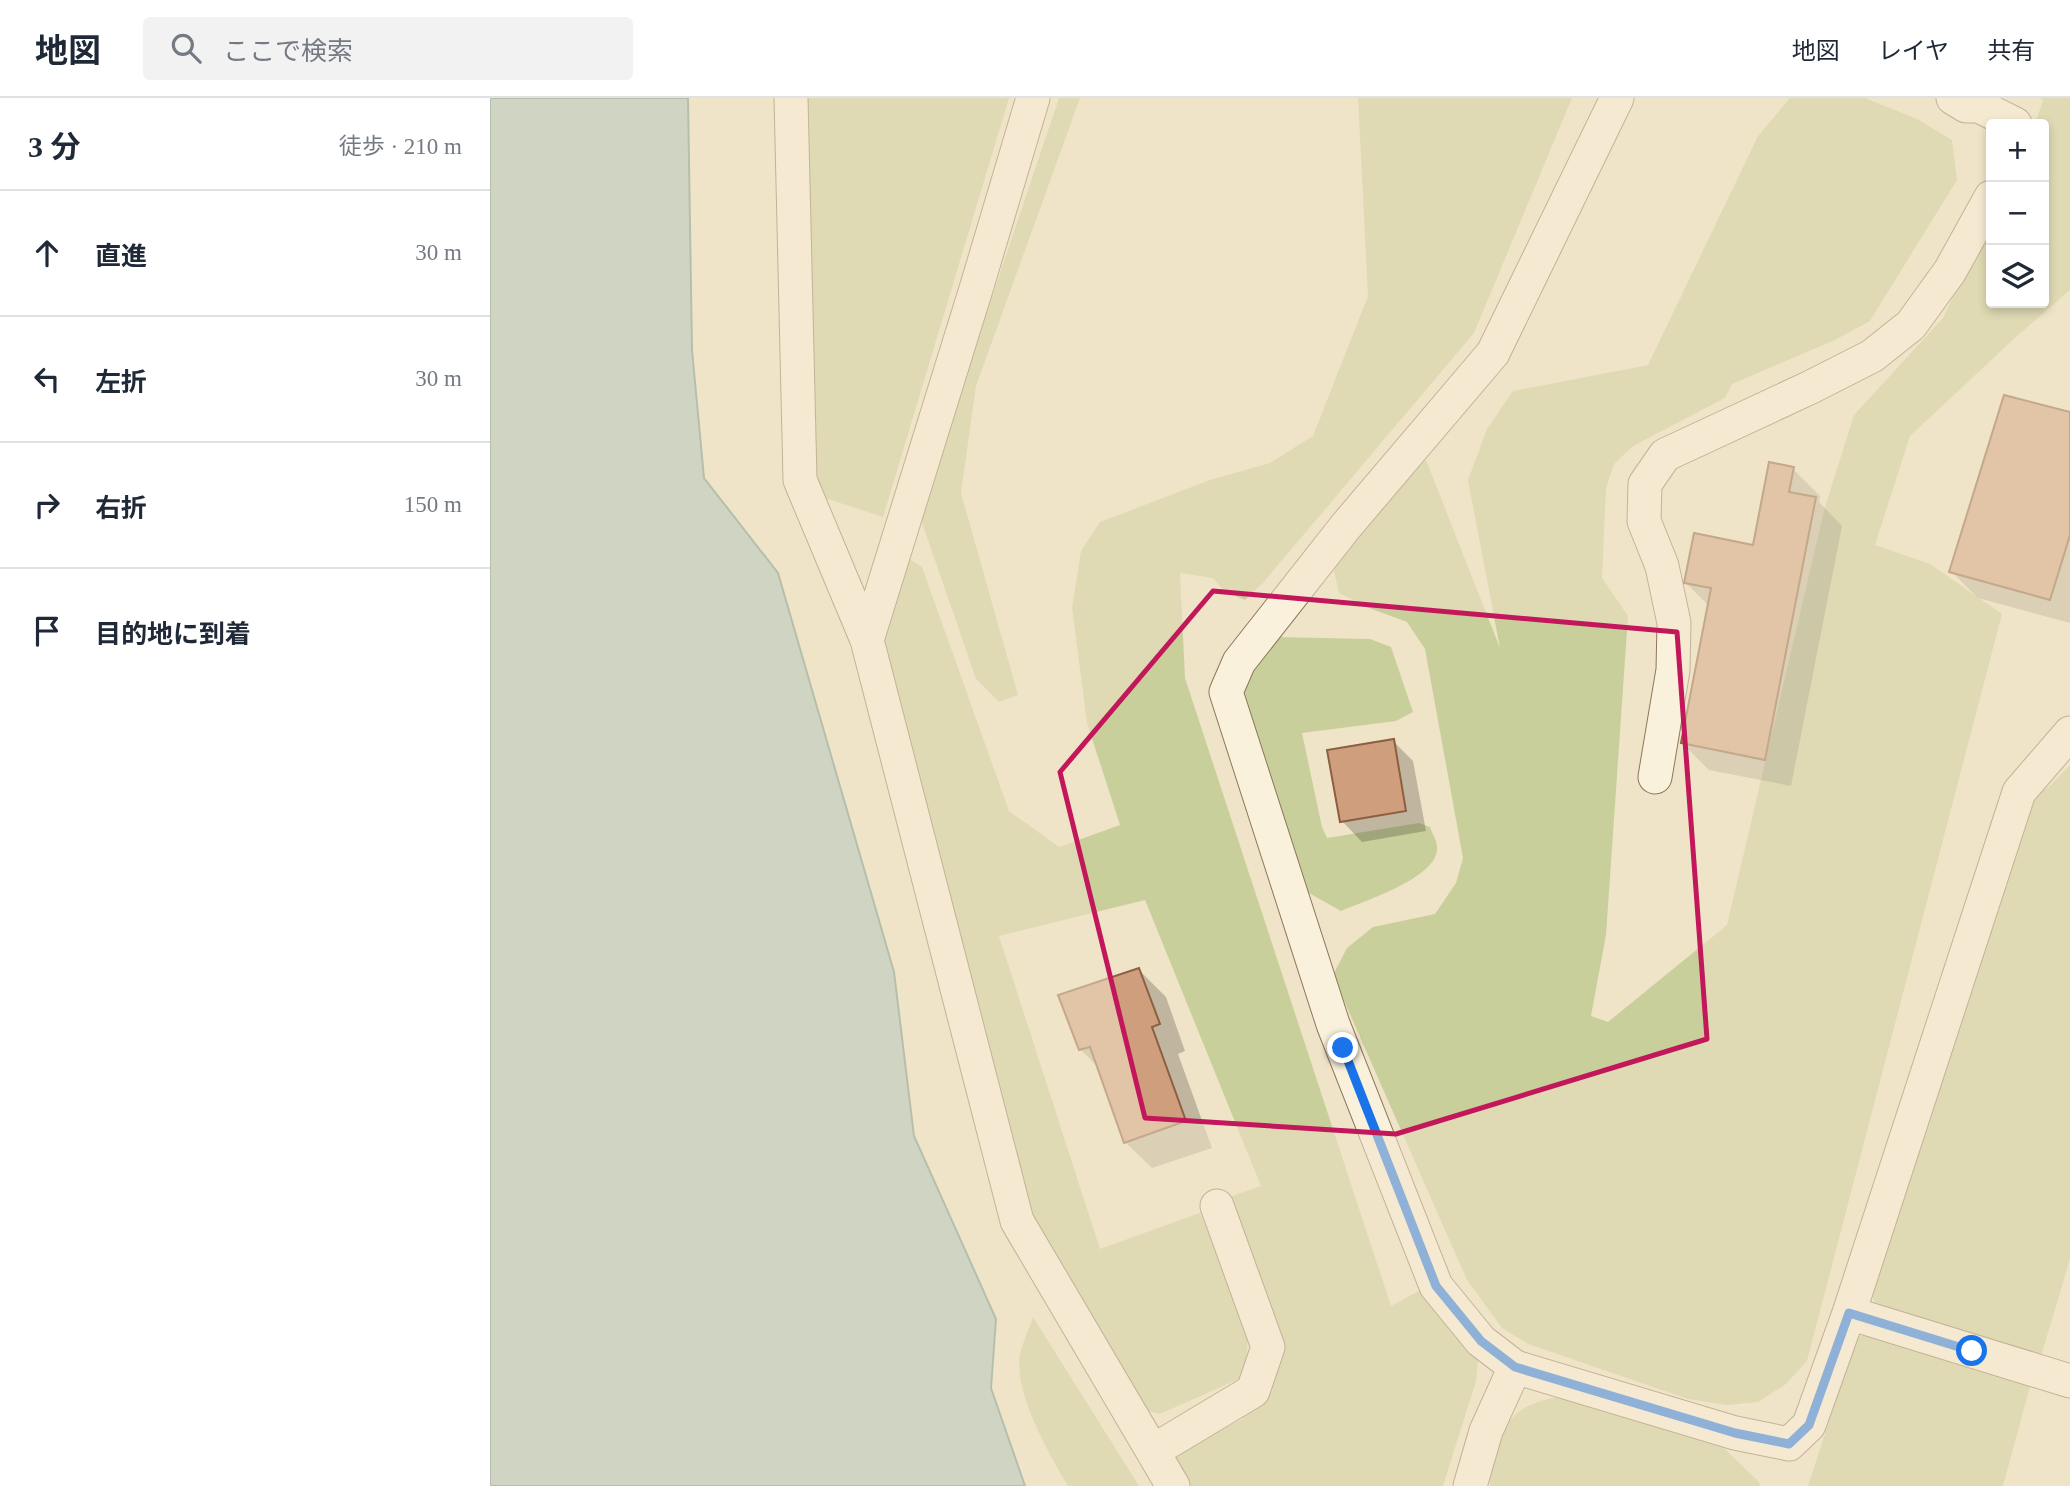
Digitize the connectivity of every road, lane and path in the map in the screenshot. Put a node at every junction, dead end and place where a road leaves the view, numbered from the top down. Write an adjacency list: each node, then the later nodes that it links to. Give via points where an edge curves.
1 (791, 98): 7 (lane, via 800,480)
2 (1033, 98): 7 (lane)
3 (1617, 98): 12 (lane, via 1493,353 1238,662 1226,692 1333,1024 1436,1286 1481,1341)
4 (1953, 98): 5 (lane)
5 (2005, 119)
6 (1986, 207): 9 (lane, via 1950,271 1911,325 1872,356 1665,455 1646,484 1644,521 1662,566 1674,623 1673,670)
7 (867, 640): 14 (lane, via 1017,1221)
8 (2070, 733): 11 (lane, via 2019,792)
9 (1655, 777)
10 (1217, 1206): 14 (lane, via 1268,1347 1253,1391)
11 (1849, 1313): 12 (lane, via 1809,1425 1789,1444 1723,1430); 13 (lane)
12 (1515, 1367): 16 (lane, via 1486,1431)
13 (2070, 1381)
14 (1153, 1451): 15 (lane)
15 (1173, 1486)
16 (1470, 1486)

